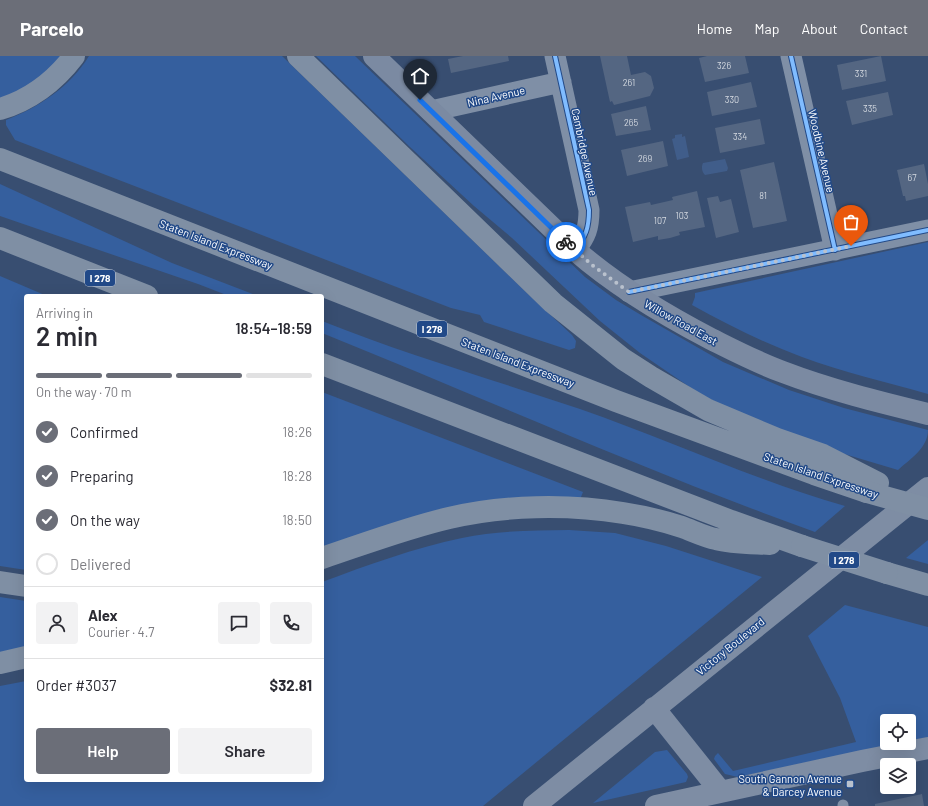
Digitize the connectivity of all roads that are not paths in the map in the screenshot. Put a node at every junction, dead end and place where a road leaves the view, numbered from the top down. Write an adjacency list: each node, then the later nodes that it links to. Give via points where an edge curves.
1 (74, 56): 7 (highway, via 53,80 42,88 11,106)
2 (298, 56): 20 (highway, via 553,303 624,359 708,410 823,455)
3 (374, 56): 8 (main road, Willow Road East)
4 (555, 56): 6 (street, Cambridge Avenue)
5 (792, 56): 13 (street, Woodbine Avenue)
6 (561, 82): 8 (street, Nina Avenue); 12 (street, Cambridge Avenue, via 589,210 588,230)
7 (0, 109)
8 (431, 111): 12 (main road, Willow Road East)
9 (0, 159): 20 (highway, Staten Island Expressway / I 278, via 616,401 814,474)
10 (928, 230): 13 (street)
11 (0, 238): 14 (highway, I 278)
12 (575, 250): 15 (main road, Willow Road East)
13 (835, 250): 15 (street)
14 (54, 260): 16 (highway); 17 (highway, I 278)
15 (629, 292): 19 (main road, Willow Road East, via 686,327 781,372 857,396)
16 (109, 294)
17 (142, 294)
18 (324, 365): 23 (highway, I 278, via 724,519)
19 (928, 414)
20 (872, 487): 22 (highway, Staten Island Expressway / I 278, bridge)
21 (928, 488): 30 (main road, Victory Boulevard)
22 (928, 509)
23 (802, 546): 24 (highway, via 716,539 652,518 623,513 536,507 450,517); 26 (highway, I 278, bridge)
24 (324, 557)
25 (0, 582): 27 (highway)
26 (928, 585)
27 (24, 586)
28 (24, 657): 29 (highway)
29 (0, 663)
30 (654, 708): 32 (main road); 33 (main road, Victory Boulevard)
31 (928, 748): 32 (main road)
32 (721, 792): 34 (main road)
33 (534, 806)
34 (656, 806)

